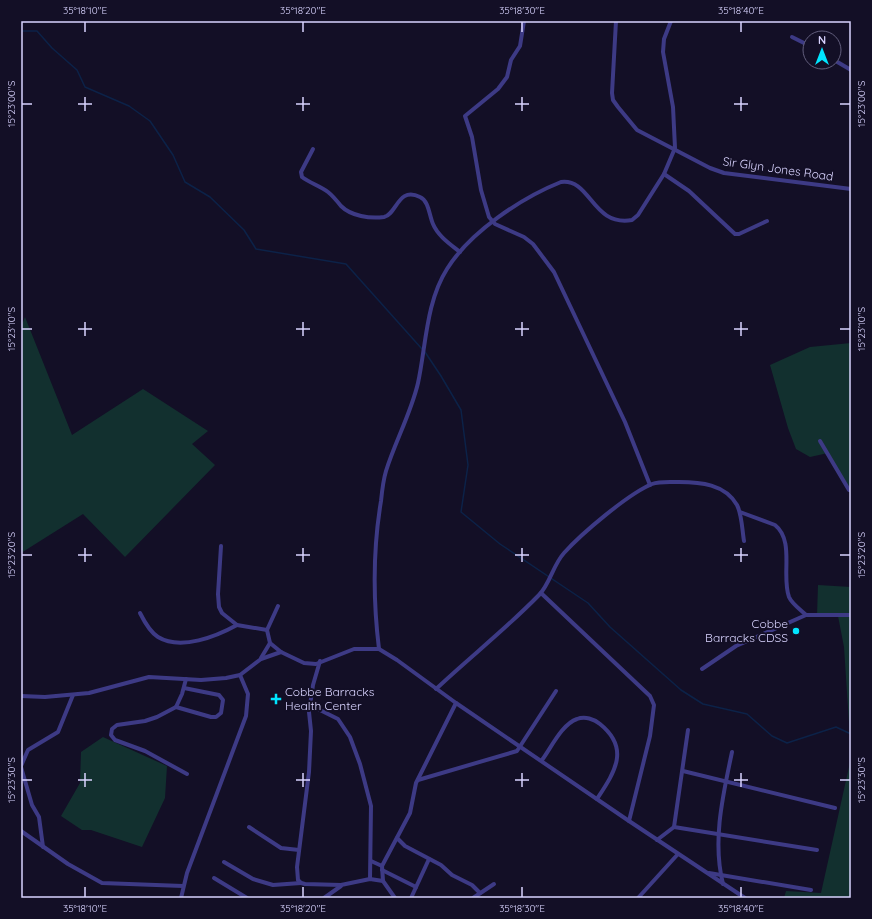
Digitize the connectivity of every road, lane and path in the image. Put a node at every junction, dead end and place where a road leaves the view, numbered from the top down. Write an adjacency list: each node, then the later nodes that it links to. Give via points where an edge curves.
1 (524, 21): 12 (street, via 520,46 511,60 506,77 498,88 465,117 472,136 481,190)
2 (616, 21): 8 (street, Sir Glyn Jones Road, via 611,82 613,100 637,130)
3 (672, 21): 8 (street, via 664,40 663,52 673,107)
4 (792, 37): 5 (street)
5 (802, 42)
6 (842, 65): 7 (street)
7 (851, 70)
8 (675, 148): 10 (street); 11 (street, Sir Glyn Jones Road, via 724,174)
9 (313, 149): 14 (street, via 301,172 302,177 328,192 345,209 356,215 383,217 391,213 400,199 409,195 420,196 428,207 436,230)
10 (664, 174): 12 (street, via 632,220 615,219 607,215 594,206 578,185 565,182 555,185); 13 (street, via 689,191 735,234)
11 (851, 189)
12 (492, 221): 14 (street); 16 (street, via 524,237 554,272 625,422)
13 (767, 221)
14 (460, 252): 29 (street, via 446,269 439,285 417,385 385,472 376,528 375,615)
15 (820, 441): 17 (street)
16 (650, 485): 18 (street, via 673,482 712,485 733,499); 21 (street, via 627,500 573,544 559,559)
17 (851, 490)
18 (740, 512): 19 (street); 24 (street, via 779,528 785,542 789,596)
19 (744, 541)
20 (221, 546): 26 (street, via 219,607 222,613)
21 (541, 594): 37 (street); 55 (street, via 650,696 654,705 650,736)
22 (278, 606): 27 (street)
23 (140, 613): 26 (street, via 158,637 171,641 189,642 205,639)
24 (806, 615): 25 (street); 33 (street, via 736,646)
25 (851, 616)
26 (237, 625): 27 (street)
27 (267, 630): 28 (street)
28 (270, 643): 30 (street); 31 (street)
29 (378, 649): 32 (street, via 354,648); 37 (street)
30 (281, 652): 31 (street); 32 (street, via 304,663 316,664)
31 (261, 658): 34 (street)
32 (320, 661): 42 (street)
33 (702, 669)
34 (240, 674): 35 (street); 79 (street, via 248,694 246,716)
35 (186, 680): 36 (street); 39 (street, via 149,677 108,690)
36 (184, 688): 43 (street); 43 (street, via 219,695 223,700 221,713 216,718)
37 (436, 688): 41 (street)
38 (556, 691): 45 (street)
39 (73, 695): 40 (street); 48 (street, via 58,732 28,750)
40 (21, 696)
41 (456, 704): 45 (street); 51 (street)
42 (310, 705): 63 (street, via 309,772); 67 (street, via 338,719 350,737 371,806)
43 (176, 707): 50 (street, via 144,721 117,725 111,734 115,740 145,751)
44 (688, 730): 49 (street)
45 (520, 746): 47 (street); 51 (street, via 512,753)
46 (732, 752): 52 (street)
47 (542, 760): 53 (street); 53 (street, via 567,726 577,719 587,718 596,721 610,732 618,757 614,772)
48 (21, 766): 62 (street, via 32,805 39,817)
49 (683, 771): 52 (street); 57 (street)
50 (187, 774)
51 (418, 780): 60 (street, via 410,813)
52 (726, 781): 54 (street); 59 (street)
53 (597, 799): 55 (street)
54 (835, 808)
55 (629, 821): 61 (street)
56 (248, 826): 63 (street, via 281,848)
57 (674, 827): 59 (street); 61 (street)
58 (21, 831): 62 (street)
59 (718, 834): 64 (street); 71 (street)
60 (397, 838): 66 (street, via 405,846); 69 (street)
61 (657, 840): 65 (street)
62 (43, 847): 79 (street, via 102,883)
63 (299, 850): 75 (street, via 297,876)
64 (817, 850)
65 (678, 854): 70 (street); 89 (street)
66 (428, 859): 80 (street); 82 (street, via 442,865 452,875 472,885)
67 (371, 861): 69 (street); 73 (street)
68 (224, 862): 75 (street, via 253,879 273,885)
69 (382, 868): 74 (street); 80 (street)
70 (706, 872): 71 (street); 77 (street)
71 (721, 875): 77 (street); 81 (street)
72 (214, 878): 85 (street)
73 (370, 879): 74 (street); 78 (street)
74 (384, 881): 87 (street)
75 (300, 883): 78 (street)
76 (494, 884): 82 (street)
77 (723, 884): 90 (street)
78 (341, 885): 86 (street)
79 (183, 886): 84 (street)
80 (416, 887): 88 (street)
81 (811, 890)
82 (480, 893): 83 (street)
83 (475, 897)
84 (181, 898)
85 (247, 898)
86 (324, 898)
87 (395, 898)
88 (411, 898)
89 (638, 898)
90 (745, 898)

